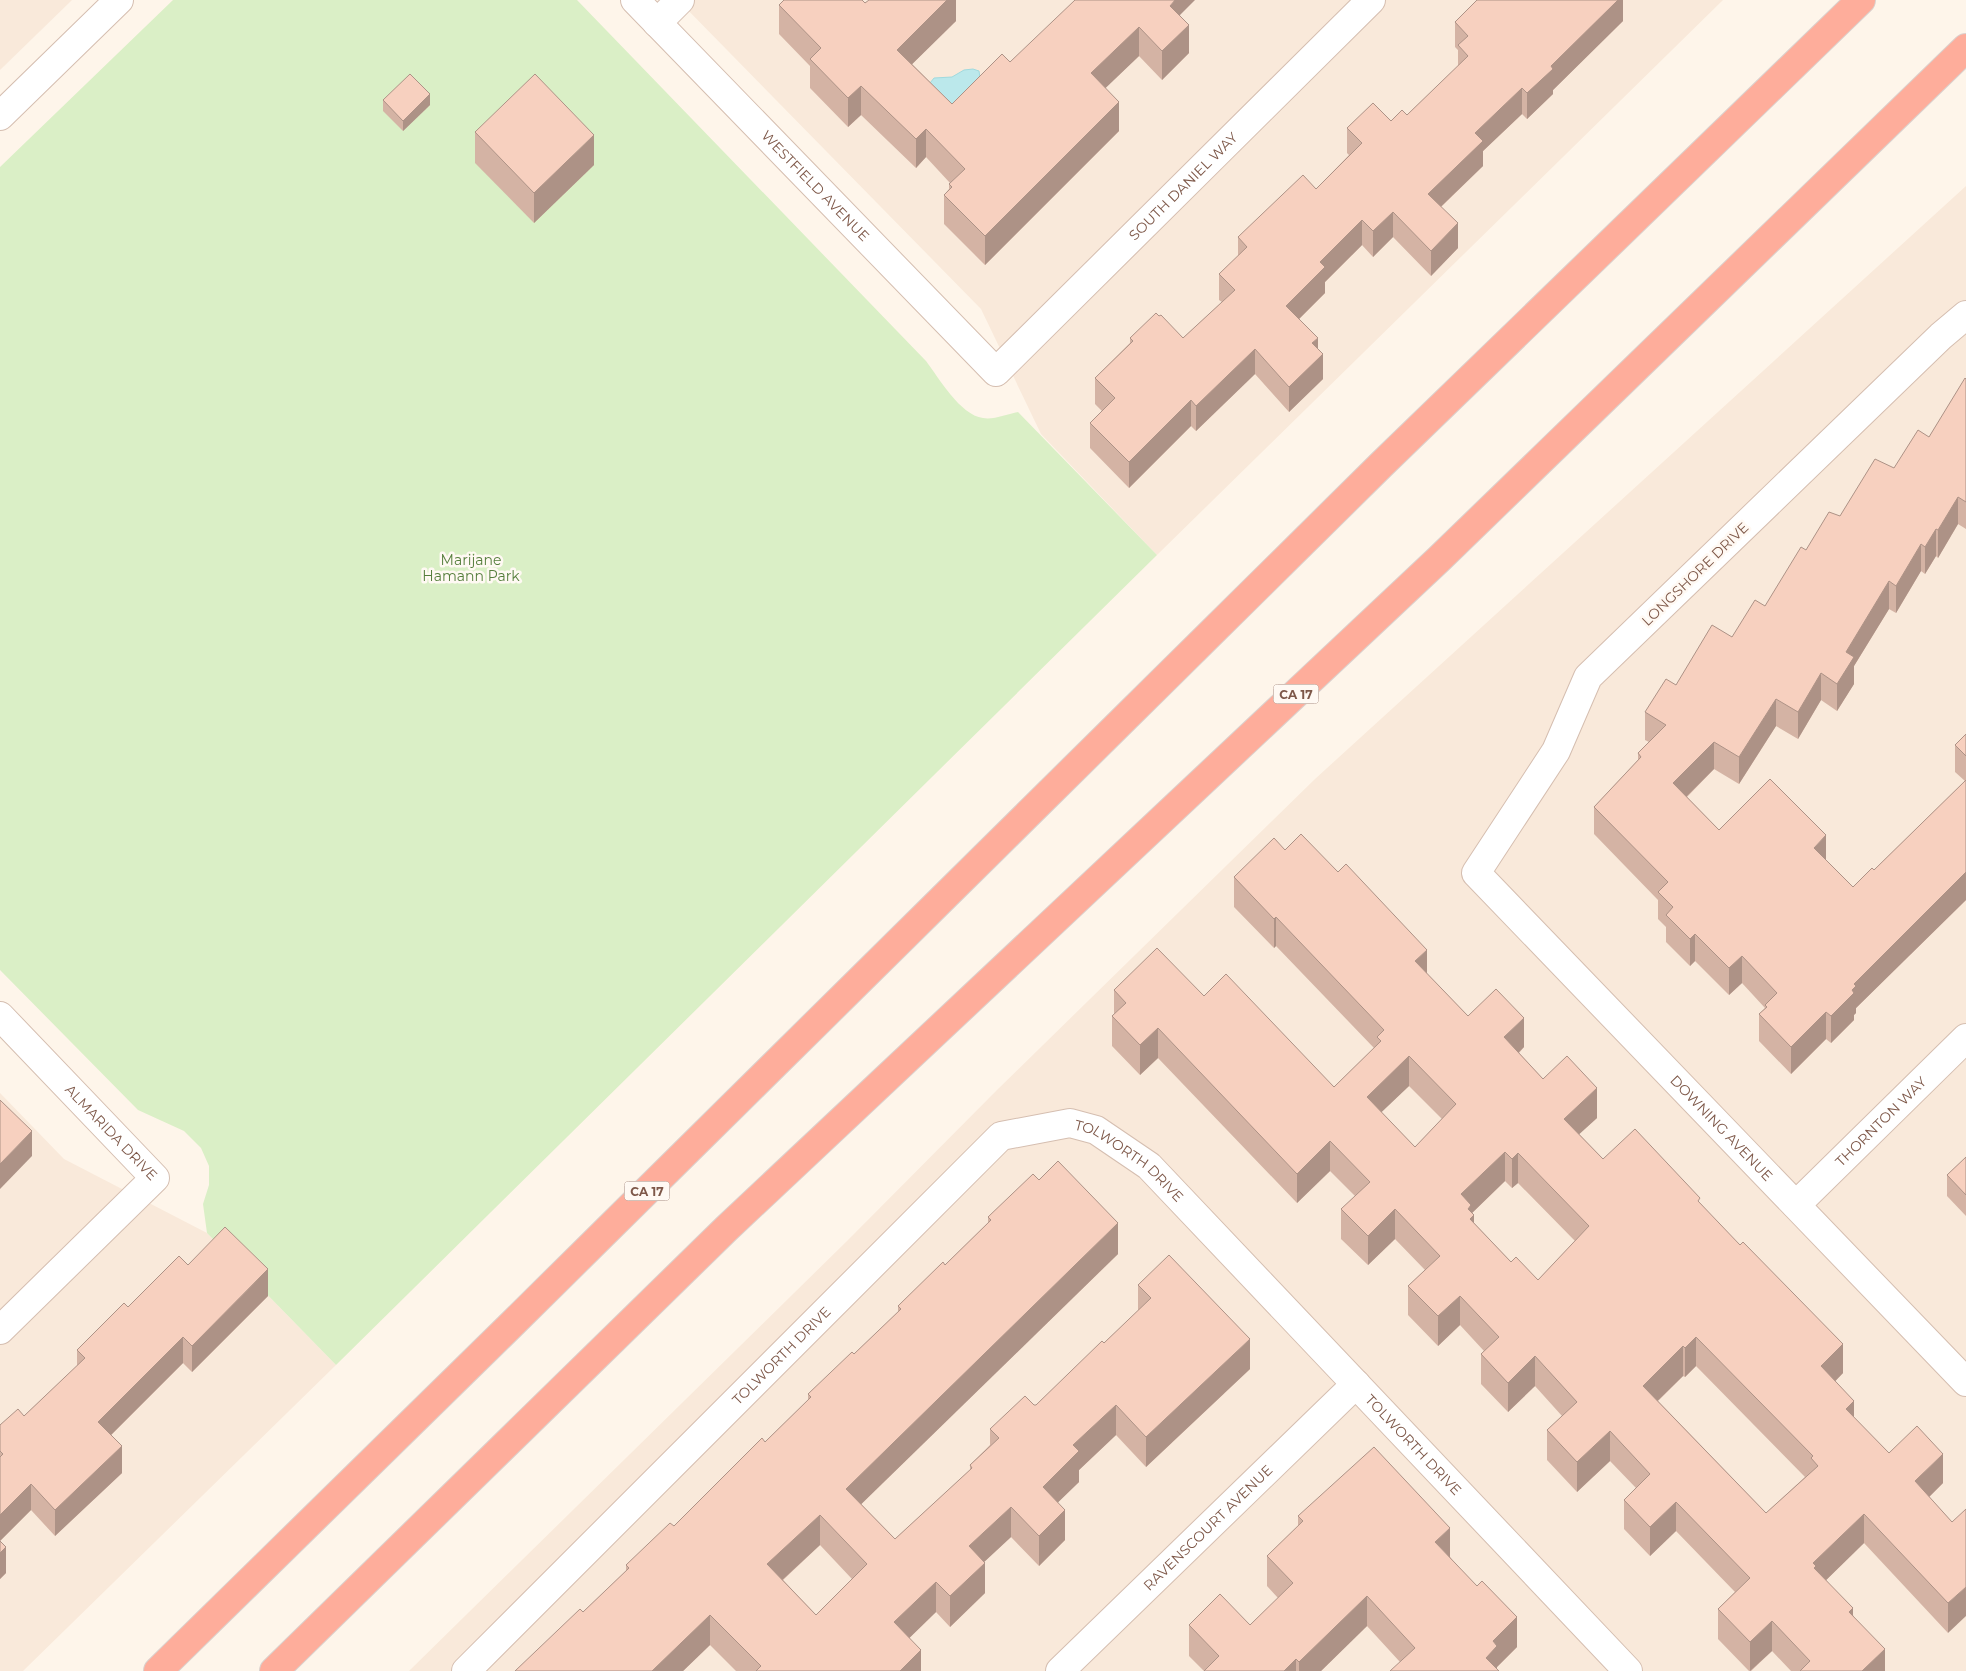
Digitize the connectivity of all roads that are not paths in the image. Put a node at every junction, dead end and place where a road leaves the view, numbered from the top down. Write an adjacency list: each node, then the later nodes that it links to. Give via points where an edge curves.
1 (119, 0): 8 (street)
2 (635, 0): 6 (street, WESTFIELD AVENUE)
3 (680, 0): 6 (street)
4 (1371, 0): 10 (street, SOUTH DANIEL WAY)
5 (1861, 0): 18 (highway, CA 17, via 1382,464)
6 (657, 23): 10 (street, WESTFIELD AVENUE)
7 (1966, 48): 19 (highway, CA 17, via 1439,559 697,1257)
8 (0, 116)
9 (1966, 315): 11 (street, LONGSHORE DRIVE, via 1588,677 1556,751)
10 (996, 372)
11 (1476, 873): 14 (street, DOWNING AVENUE)
12 (0, 1016): 15 (street, ALMARIDA DRIVE, via 155,1178)
13 (1966, 1038): 14 (street, THORNTON WAY)
14 (1796, 1206): 16 (street, DOWNING AVENUE)
15 (0, 1330)
16 (1966, 1382)
17 (1356, 1384): 20 (street, TOLWORTH DRIVE, via 1150,1166 1096,1130 1070,1123 1001,1136); 21 (street, RAVENSCOURT AVENUE); 22 (street, TOLWORTH DRIVE)
18 (158, 1671)
19 (274, 1671)
20 (466, 1671)
21 (1060, 1671)
22 (1628, 1671)

